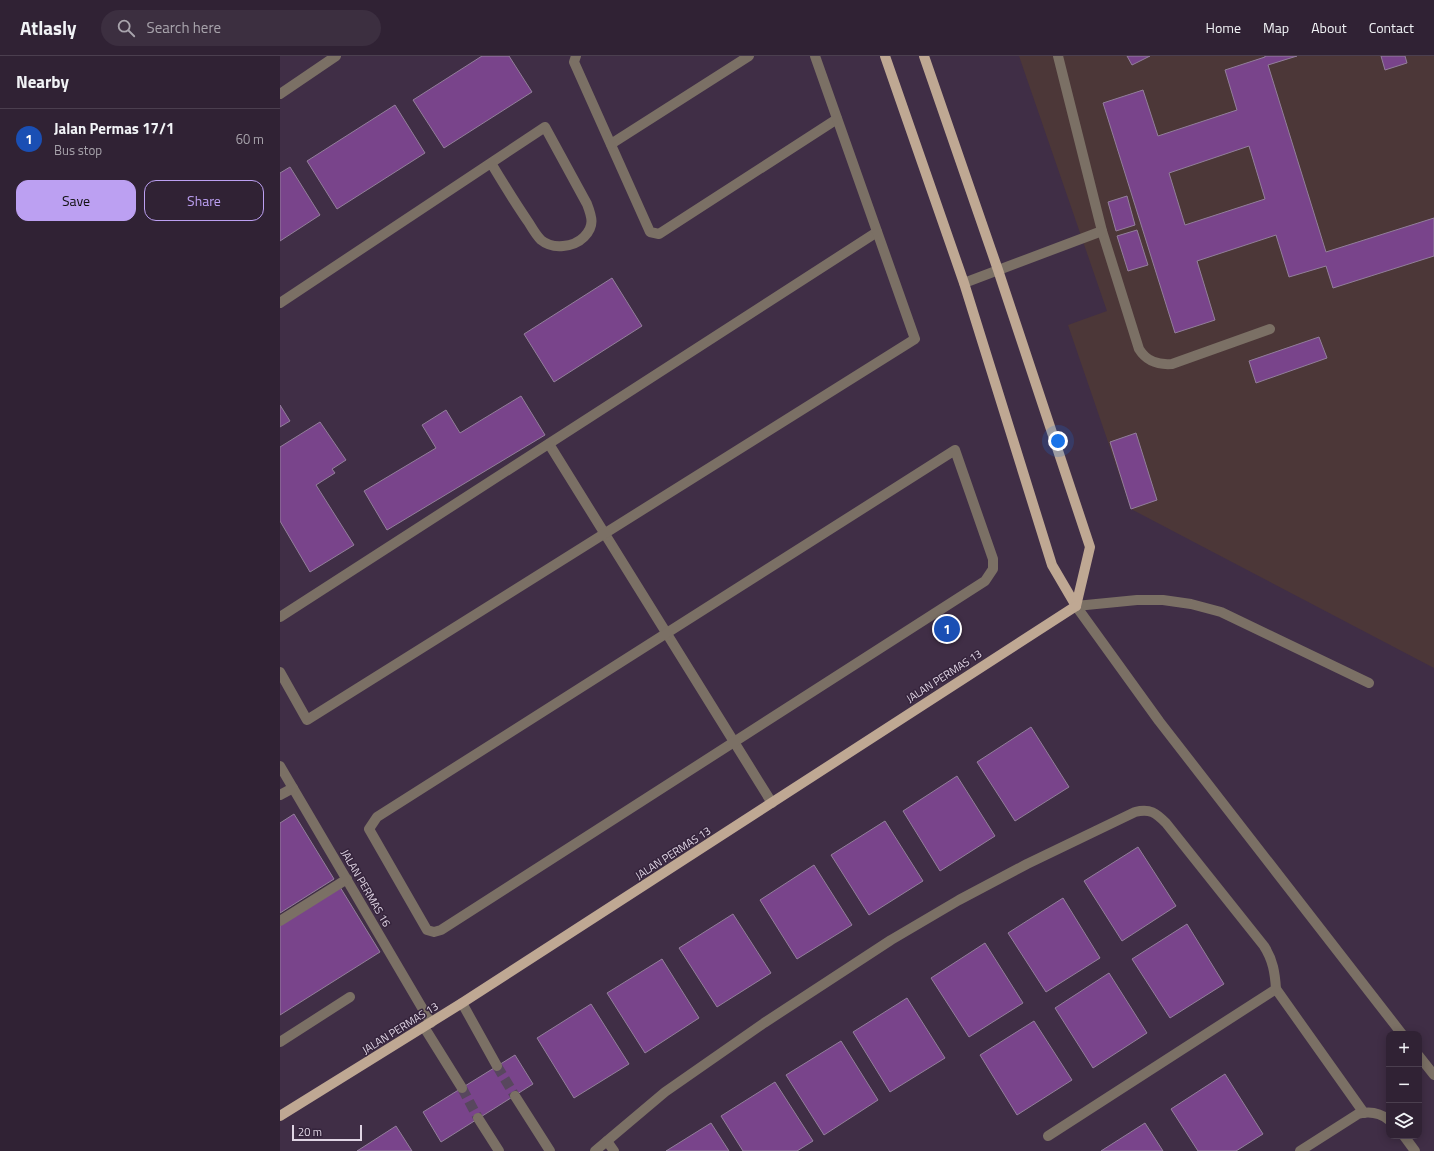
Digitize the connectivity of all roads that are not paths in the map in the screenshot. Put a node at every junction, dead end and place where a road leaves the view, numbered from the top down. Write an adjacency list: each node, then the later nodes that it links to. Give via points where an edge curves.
1 (336, 56): 8 (street)
2 (576, 56): 10 (street, via 574,62)
3 (749, 56): 10 (street)
4 (815, 56): 9 (street)
5 (885, 56): 15 (main road)
6 (924, 56): 14 (main road)
7 (1058, 56): 12 (street)
8 (280, 94)
9 (837, 119): 10 (street, via 658,234 650,232); 13 (street)
10 (611, 144)
11 (491, 162): 11 (street, via 545,127 587,204 592,216 591,229 584,237 570,245 554,245 542,241); 16 (street)
12 (1102, 231): 14 (street); 17 (street, via 1139,349 1147,359 1162,365 1172,364)
13 (877, 232): 18 (street); 19 (street, via 915,339)
14 (998, 270): 15 (street); 20 (main road, via 1090,547)
15 (964, 283): 20 (main road, via 1052,565)
16 (280, 303)
17 (1270, 329)
18 (549, 444): 19 (street); 21 (street)
19 (604, 533): 22 (street); 23 (street, via 307,720)
20 (1076, 606): 24 (street, via 1137,600 1191,604 1221,612); 29 (main road, JALAN PERMAS 13); 36 (street, via 1159,721)
21 (280, 617)
22 (666, 633): 25 (street); 25 (street, via 955,450 993,559 992,569 986,581); 25 (street, via 377,817 369,829 427,930 441,930)
23 (280, 672)
24 (1369, 684)
25 (734, 742): 29 (street)
26 (280, 766): 27 (street, JALAN PERMAS 16)
27 (293, 788): 28 (street); 30 (street, JALAN PERMAS 16)
28 (280, 796)
29 (772, 803): 34 (main road, JALAN PERMAS 13)
30 (347, 879): 31 (street); 35 (street, JALAN PERMAS 16)
31 (280, 921)
32 (1276, 989): 43 (street); 47 (street); 49 (street, via 1274,966 1264,946 1166,823 1156,813 1139,811 1020,868 959,900 892,940 764,1023 665,1092)
33 (350, 997): 37 (street)
34 (462, 1003): 35 (main road, JALAN PERMAS 13); 39 (street)
35 (428, 1025): 41 (street, JALAN PERMAS 16); 44 (main road, JALAN PERMAS 13)
36 (1400, 1031)
37 (280, 1042)
38 (1422, 1060): 40 (street)
39 (497, 1066)
40 (1434, 1076)
41 (462, 1088)
42 (515, 1096): 51 (street)
43 (1364, 1113): 46 (street, via 1378,1113); 54 (street)
44 (280, 1116)
45 (478, 1118): 50 (street)
46 (1386, 1118)
47 (1048, 1136)
48 (1406, 1139): 55 (street)
49 (608, 1141): 52 (street); 53 (street)
50 (499, 1151)
51 (550, 1151)
52 (595, 1151)
53 (614, 1151)
54 (1300, 1151)
55 (1415, 1151)

